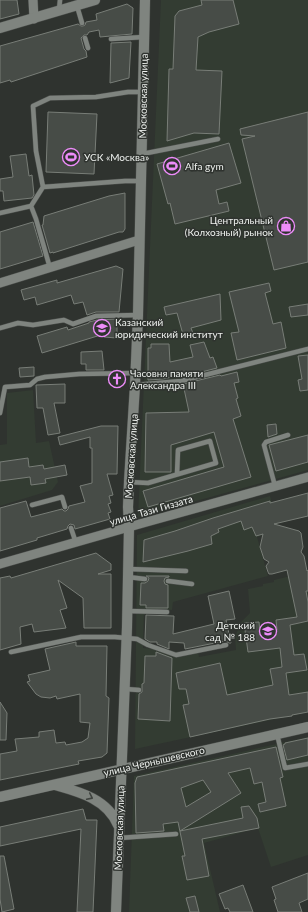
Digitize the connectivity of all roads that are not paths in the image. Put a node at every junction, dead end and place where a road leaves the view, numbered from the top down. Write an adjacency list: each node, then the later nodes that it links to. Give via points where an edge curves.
1 (33, 0): 7 (street)
2 (60, 0): 6 (lane)
3 (95, 0): 5 (street)
4 (145, 0): 10 (street, Московская улица)
5 (77, 5): 6 (street); 8 (lane)
6 (59, 11): 7 (street)
7 (34, 18): 9 (street)
8 (82, 23)
9 (0, 28)
10 (144, 37): 12 (lane); 14 (street, Московская улица)
11 (86, 38): 13 (lane)
12 (111, 39)
13 (88, 48)
14 (142, 92): 16 (street, Московская улица); 18 (lane, via 50,98 33,106 36,151)
15 (218, 139): 16 (lane)
16 (142, 154): 17 (street, Московская улица)
17 (140, 181): 18 (lane); 21 (street, Московская улица)
18 (43, 187): 19 (lane)
19 (31, 206): 20 (lane); 22 (lane)
20 (0, 213)
21 (139, 240): 22 (street); 24 (street, Московская улица)
22 (50, 268): 23 (street)
23 (0, 284)
24 (138, 315): 25 (lane, via 96,316 73,324 64,320 33,325 18,323); 27 (street, Московская улица)
25 (0, 328)
26 (308, 349): 28 (lane, via 181,381)
27 (136, 373): 28 (street, Московская улица); 29 (lane, via 45,377 30,385 4,387)
28 (136, 385): 33 (street, Московская улица)
29 (0, 413)
30 (288, 435): 34 (lane, via 264,444)
31 (177, 474): 31 (lane, via 216,463 210,441 178,450); 33 (lane, via 148,483)
32 (308, 477): 34 (street, улица Тази Гиззата)
33 (129, 482): 37 (street, Московская улица)
34 (275, 486): 37 (street, улица Тази Гиззата)
35 (32, 505): 36 (lane, via 62,496)
36 (65, 508)
37 (129, 527): 39 (street, улица Тази Гиззата); 42 (street, Московская улица)
38 (71, 528): 39 (lane)
39 (76, 543): 40 (street, улица Тази Гиззата)
40 (0, 564)
41 (186, 571): 42 (lane)
42 (128, 573): 43 (lane); 46 (street, Московская улица)
43 (145, 579)
44 (168, 582): 45 (lane)
45 (192, 584)
46 (127, 611): 47 (lane); 48 (street, Московская улица)
47 (167, 612)
48 (126, 638): 49 (lane, via 137,639 176,655); 50 (lane, via 80,637); 51 (street, Московская улица)
49 (226, 646)
50 (11, 652)
51 (124, 689): 52 (lane); 56 (street, Московская улица)
52 (139, 690)
53 (308, 727): 54 (street, улица Чернышевского)
54 (277, 734): 55 (lane, via 286,768); 56 (street, улица Чернышевского)
55 (308, 764)
56 (122, 769): 57 (street, улица Чернышевского); 59 (street, Московская улица)
57 (53, 784): 58 (street, улица Чернышевского); 59 (street, one-way to 59, via 102,803 116,819)
58 (0, 797)
59 (119, 827): 61 (street, Московская улица)
60 (176, 834): 61 (lane)
61 (118, 838): 62 (street, Московская улица)
62 (116, 912)

